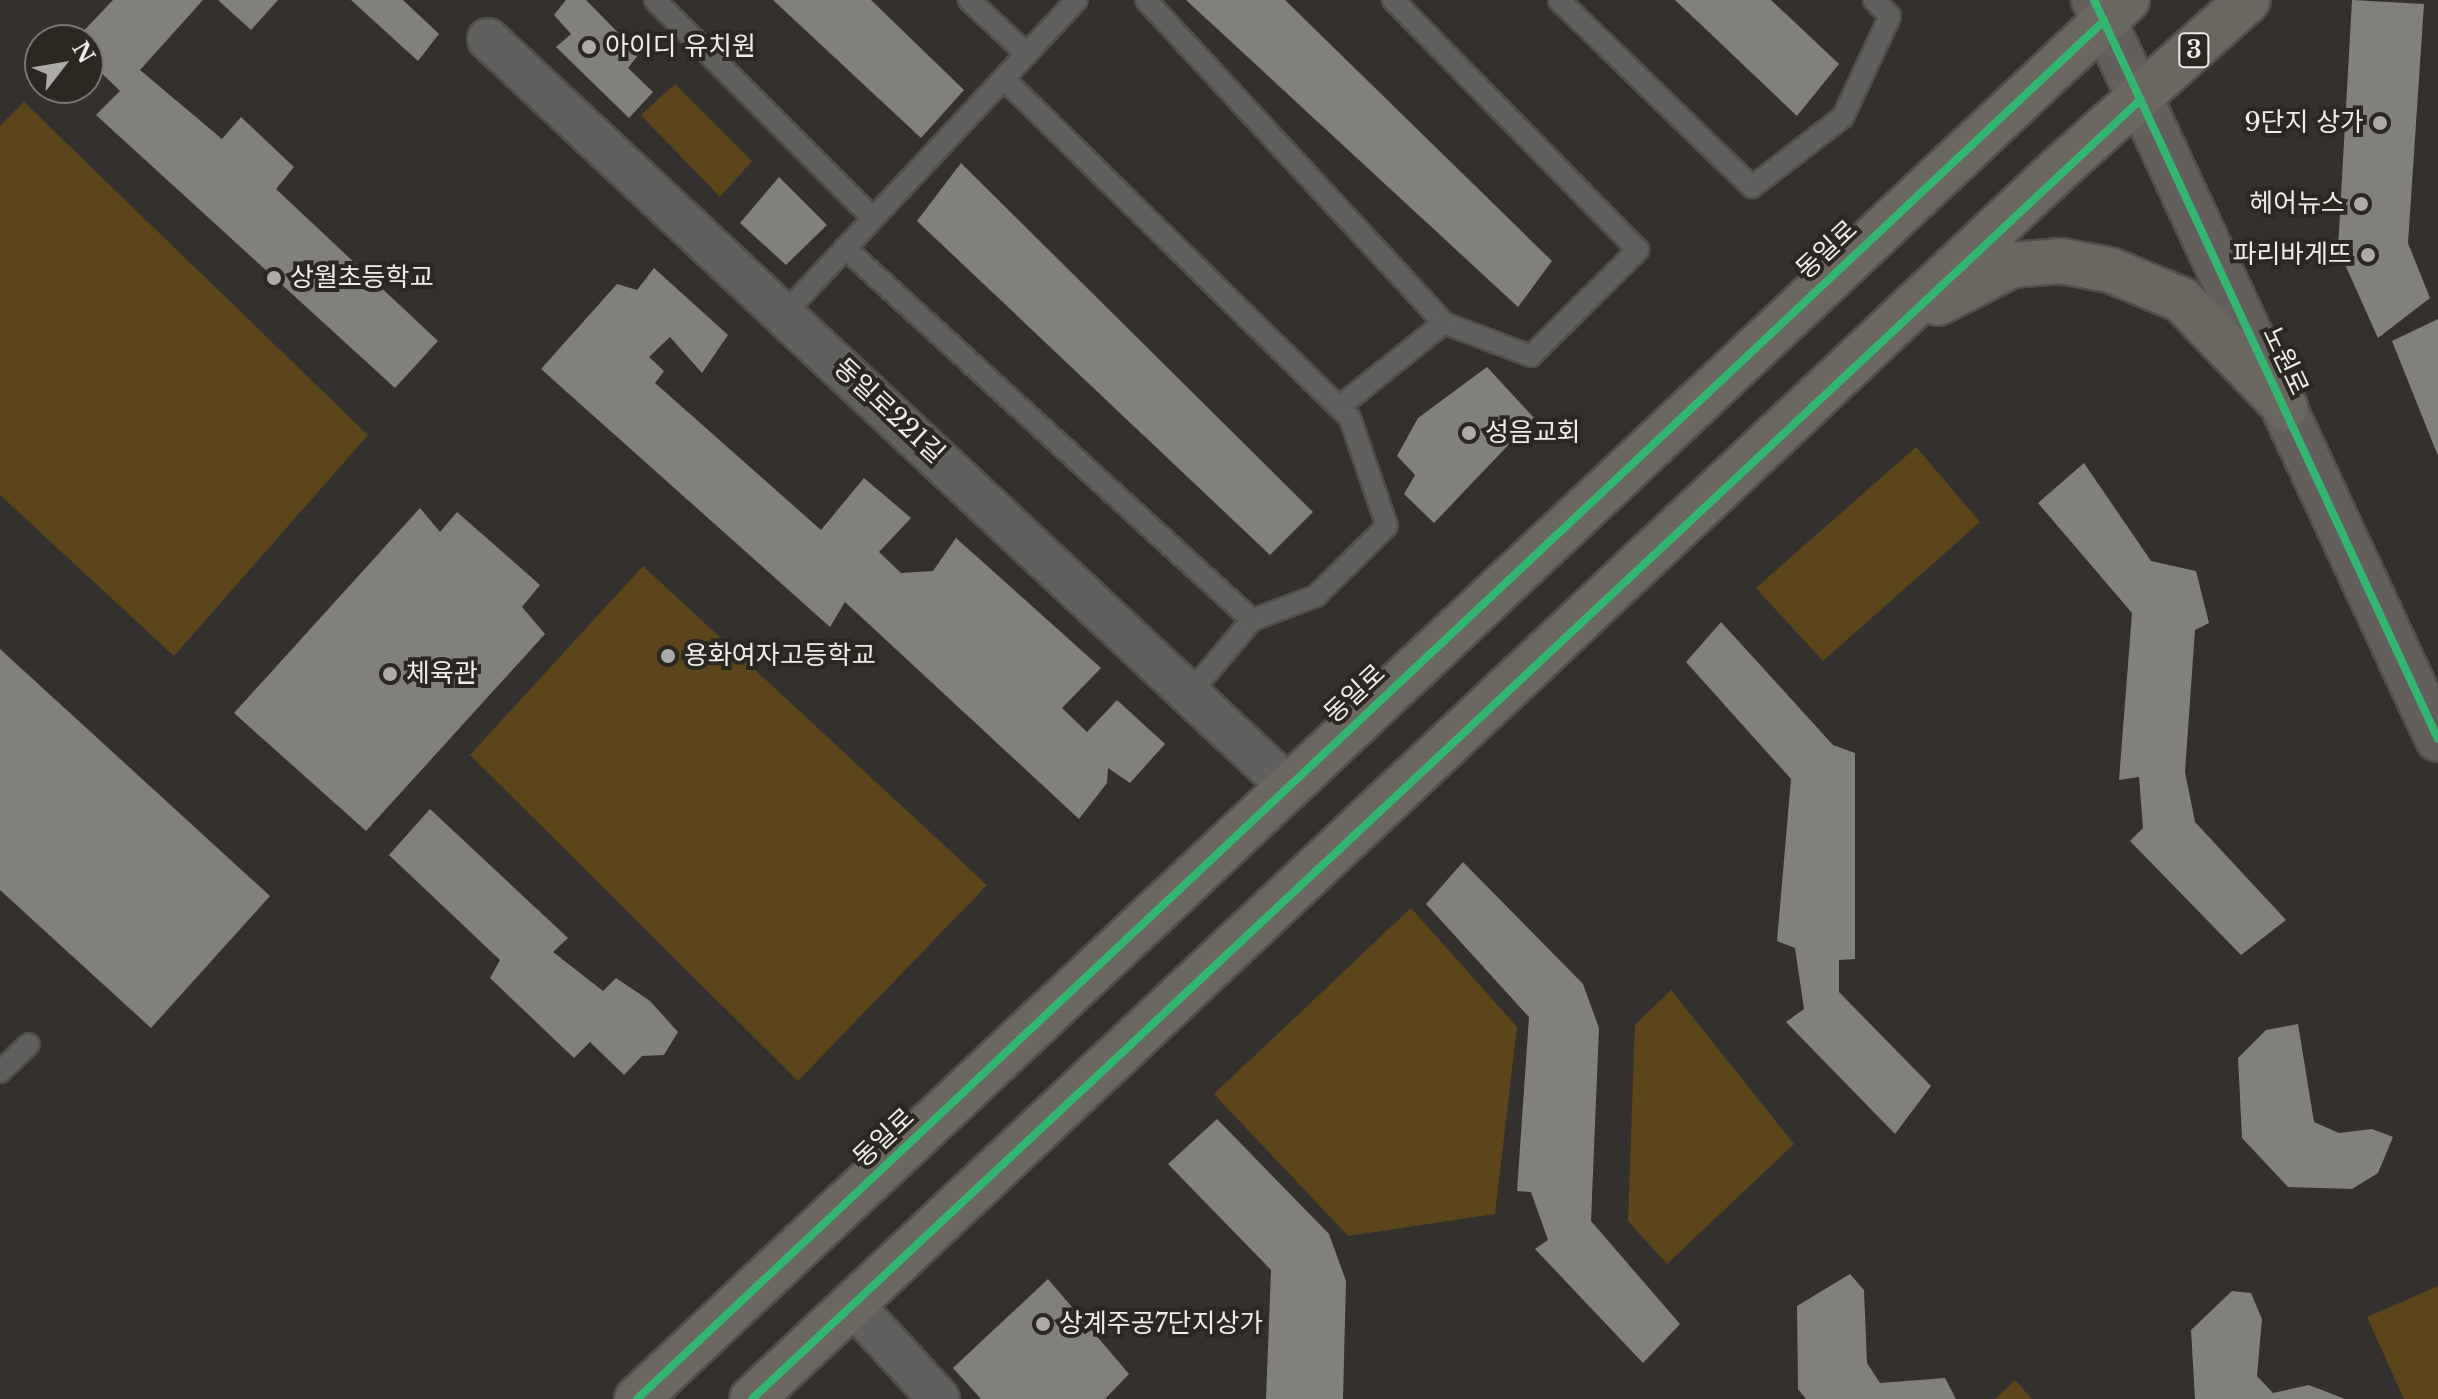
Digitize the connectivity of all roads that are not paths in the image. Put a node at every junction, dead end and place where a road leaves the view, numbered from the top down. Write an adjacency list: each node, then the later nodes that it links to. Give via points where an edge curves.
1 (655, 0): 14 (lane)
2 (969, 0): 11 (lane)
3 (1077, 0): 11 (lane)
4 (1146, 0): 17 (lane)
5 (1393, 0): 17 (lane, via 1638,250 1531,356)
6 (1559, 0): 7 (lane, via 1752,187 1843,117 1890,16)
7 (1874, 0)
8 (2248, 0): 13 (main road, 3)
9 (2108, 7): 13 (main road, 노원로); 24 (main road, 동일로)
10 (488, 39): 16 (street, 동일로221길)
11 (1027, 54): 12 (lane)
12 (1004, 79): 14 (lane); 19 (lane)
13 (2141, 99): 18 (main road, 3); 20 (main road, 노원로)
14 (873, 218): 15 (lane)
15 (845, 248): 16 (lane); 21 (lane)
16 (784, 314): 22 (street, 동일로221길)
17 (1444, 323): 19 (lane)
18 (1890, 328): 20 (main road, via 2012,265 2080,263 2182,300); 27 (main road, 3)
19 (1339, 407): 21 (lane, via 1350,418 1387,526 1316,596)
20 (2285, 407): 23 (main road, 노원로)
21 (1252, 620): 22 (lane)
22 (1191, 692): 24 (street, 동일로221길)
23 (2438, 739)
24 (1287, 785): 28 (main road, 동일로)
25 (29, 1044): 26 (lane)
26 (0, 1072)
27 (853, 1305): 29 (main road, 3); 30 (street)
28 (637, 1399)
29 (752, 1399)
30 (939, 1399)

